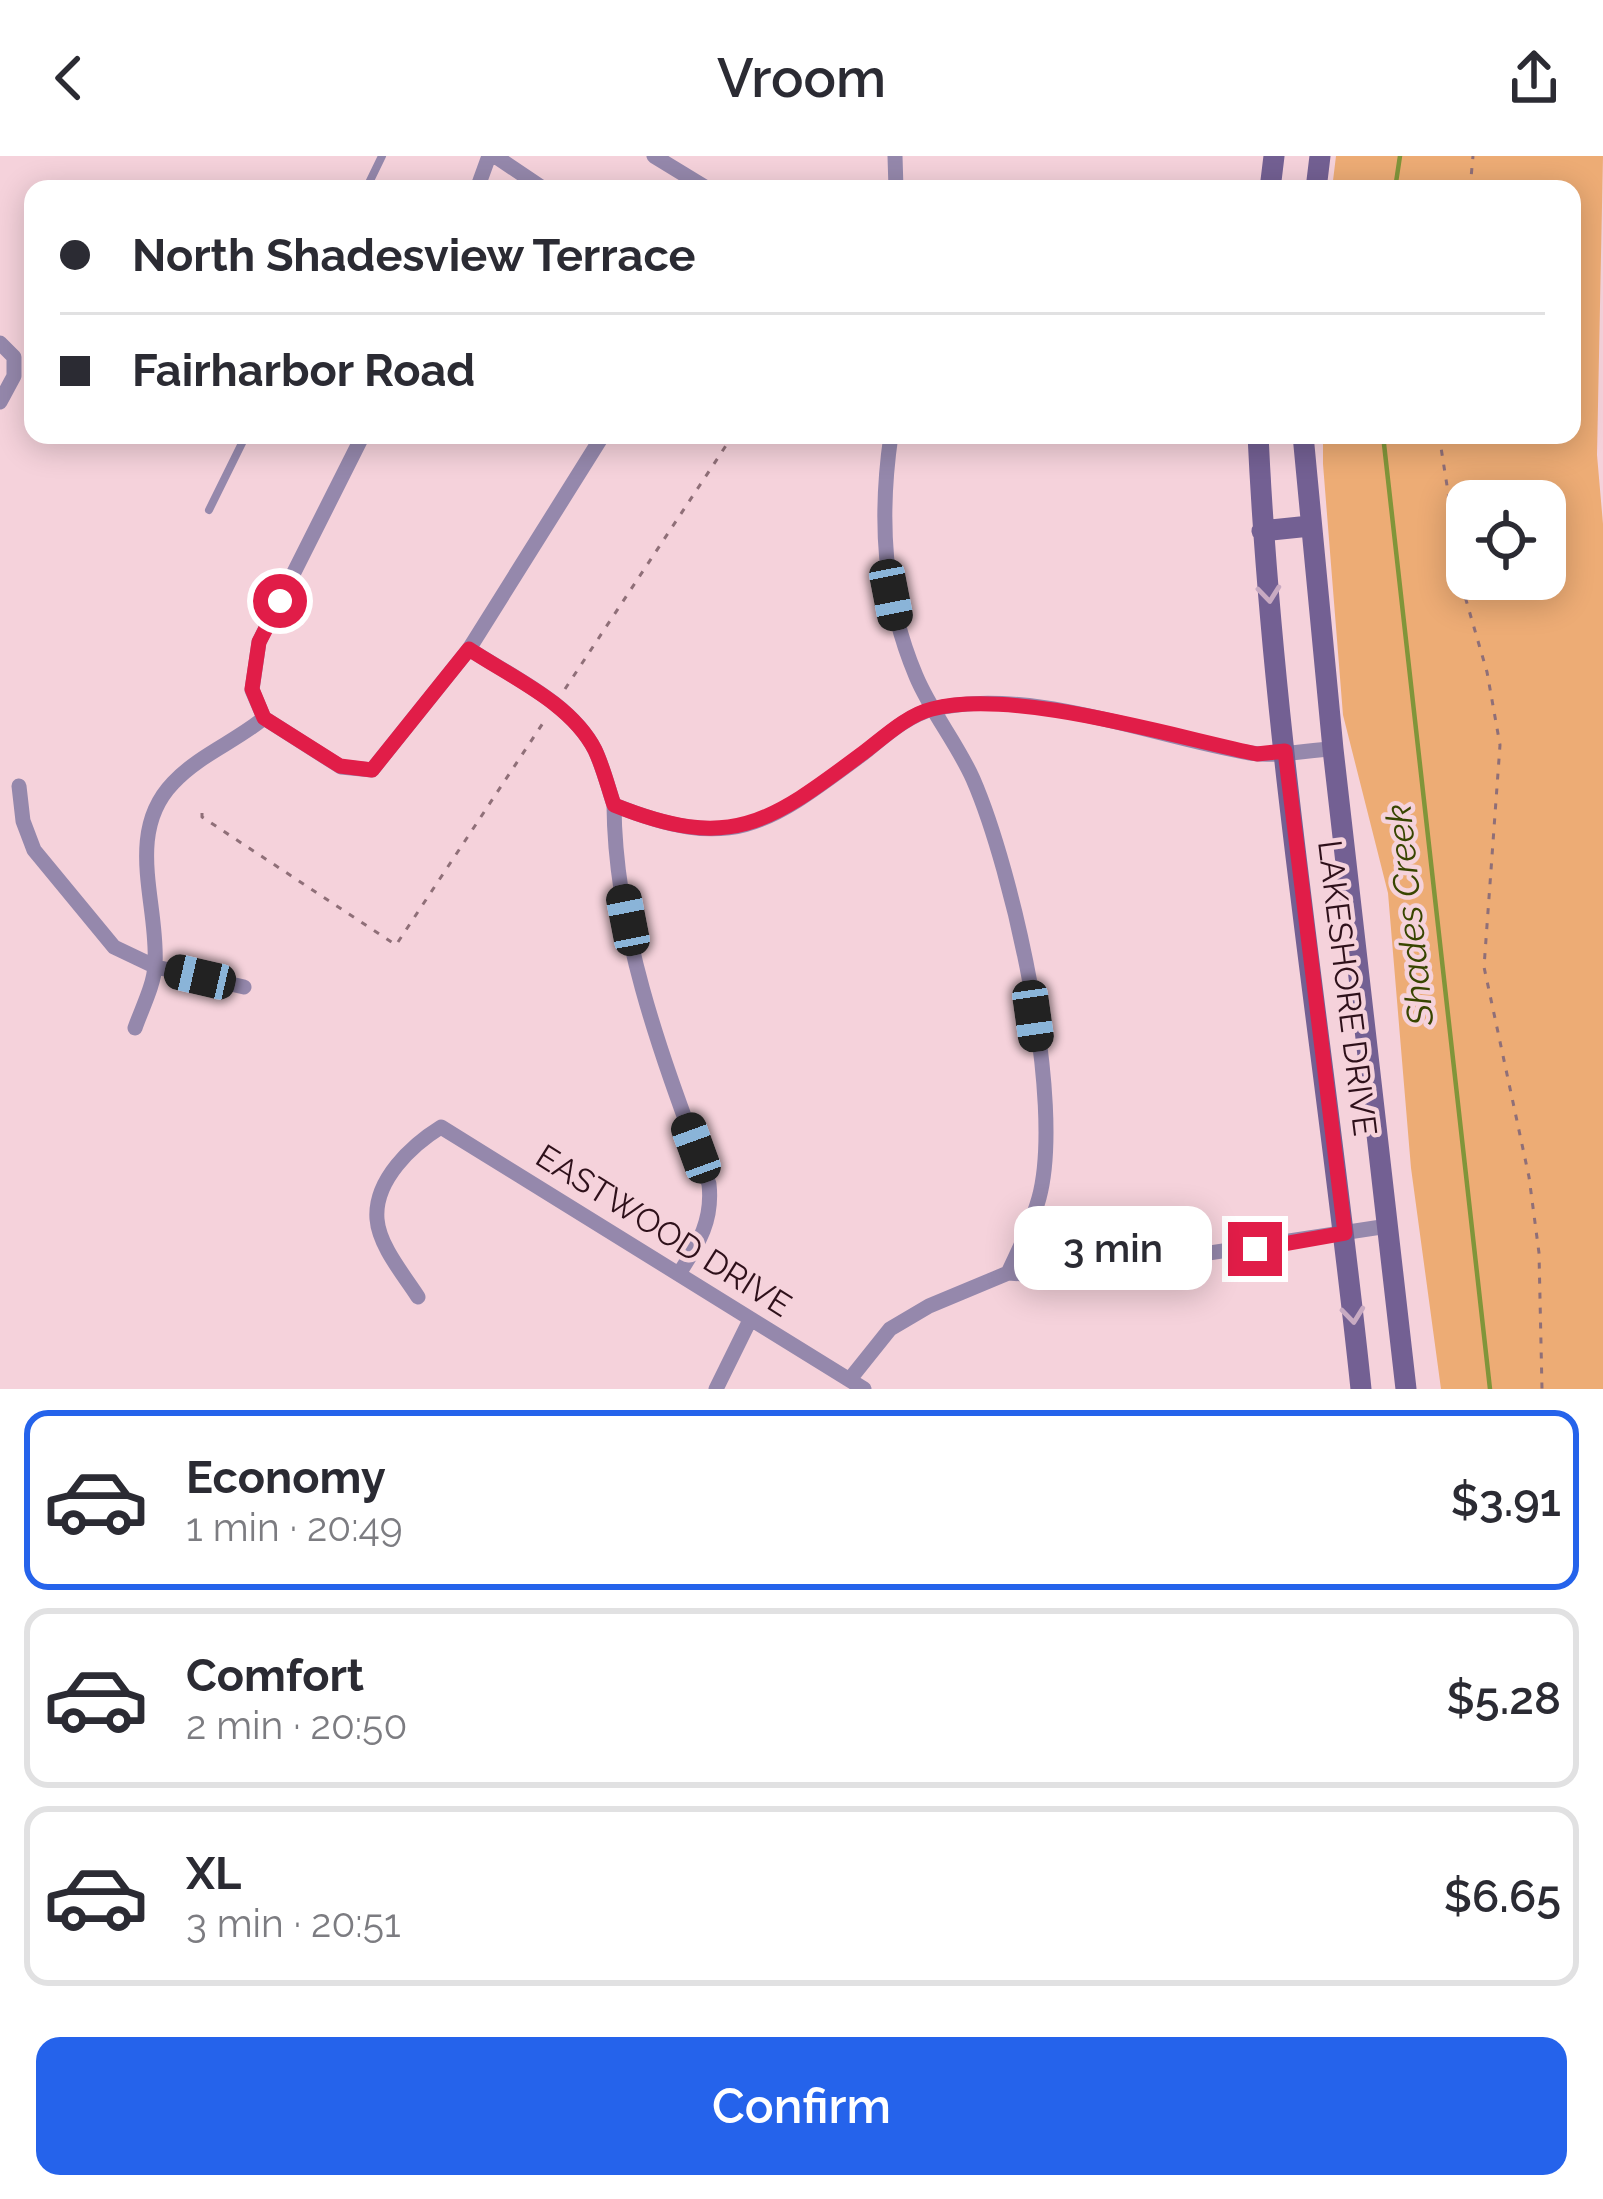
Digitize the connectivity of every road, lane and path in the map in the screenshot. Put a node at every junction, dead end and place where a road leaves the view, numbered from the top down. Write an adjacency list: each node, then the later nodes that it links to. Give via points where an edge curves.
1 (492, 156): 3 (street)
2 (654, 156): 4 (street)
3 (530, 180)
4 (693, 180)
5 (0, 343): 6 (street, via 14,358)
6 (0, 402)
7 (242, 444): 15 (lane)
8 (358, 444): 21 (street, via 259,642 252,689)
9 (597, 444): 18 (street)
10 (727, 444): 19 (path)
11 (890, 444): 20 (street, via 886,568 896,622)
12 (1258, 444): 17 (main road, LAKESHORE DRIVE)
13 (1305, 444): 16 (main road, LAKESHORE DRIVE)
14 (1440, 444): 40 (path, via 1500,745 1484,967 1532,1196)
15 (209, 510)
16 (1310, 526): 17 (main road); 22 (main road, LAKESHORE DRIVE)
17 (1262, 531): 23 (main road, LAKESHORE DRIVE, one-way to 23)
18 (469, 649): 19 (street); 21 (street, via 372,770 340,766)
19 (555, 705): 25 (street, via 595,750); 26 (path, via 396,945)
20 (932, 709): 23 (street, via 1009,702 1257,754); 25 (street, via 752,826 708,830); 33 (street, via 972,778 1023,944 1045,1108 1040,1196)
21 (264, 718): 27 (street, via 200,758 154,813 145,865)
22 (1333, 749): 23 (street); 30 (main road, LAKESHORE DRIVE)
23 (1285, 751): 31 (main road, LAKESHORE DRIVE)
24 (20, 786): 27 (street, via 34,850 114,947)
25 (614, 805): 32 (street, via 634,957 709,1184 703,1236)
26 (202, 813)
27 (156, 967): 28 (street); 29 (street)
28 (244, 987)
29 (135, 1028)
30 (1388, 1226): 31 (street); 39 (main road, LAKESHORE DRIVE)
31 (1345, 1233): 33 (street, via 1057,1276); 38 (main road, LAKESHORE DRIVE, one-way to 38)
32 (680, 1272): 34 (street, EASTWOOD DRIVE, via 441,1127 410,1145 376,1217); 35 (street, EASTWOOD DRIVE)
33 (1008, 1274): 36 (street, via 890,1329)
34 (418, 1297)
35 (750, 1320): 36 (street, EASTWOOD DRIVE); 37 (street)
36 (857, 1384)
37 (716, 1389)
38 (1361, 1389)
39 (1406, 1389)
40 (1542, 1389)

